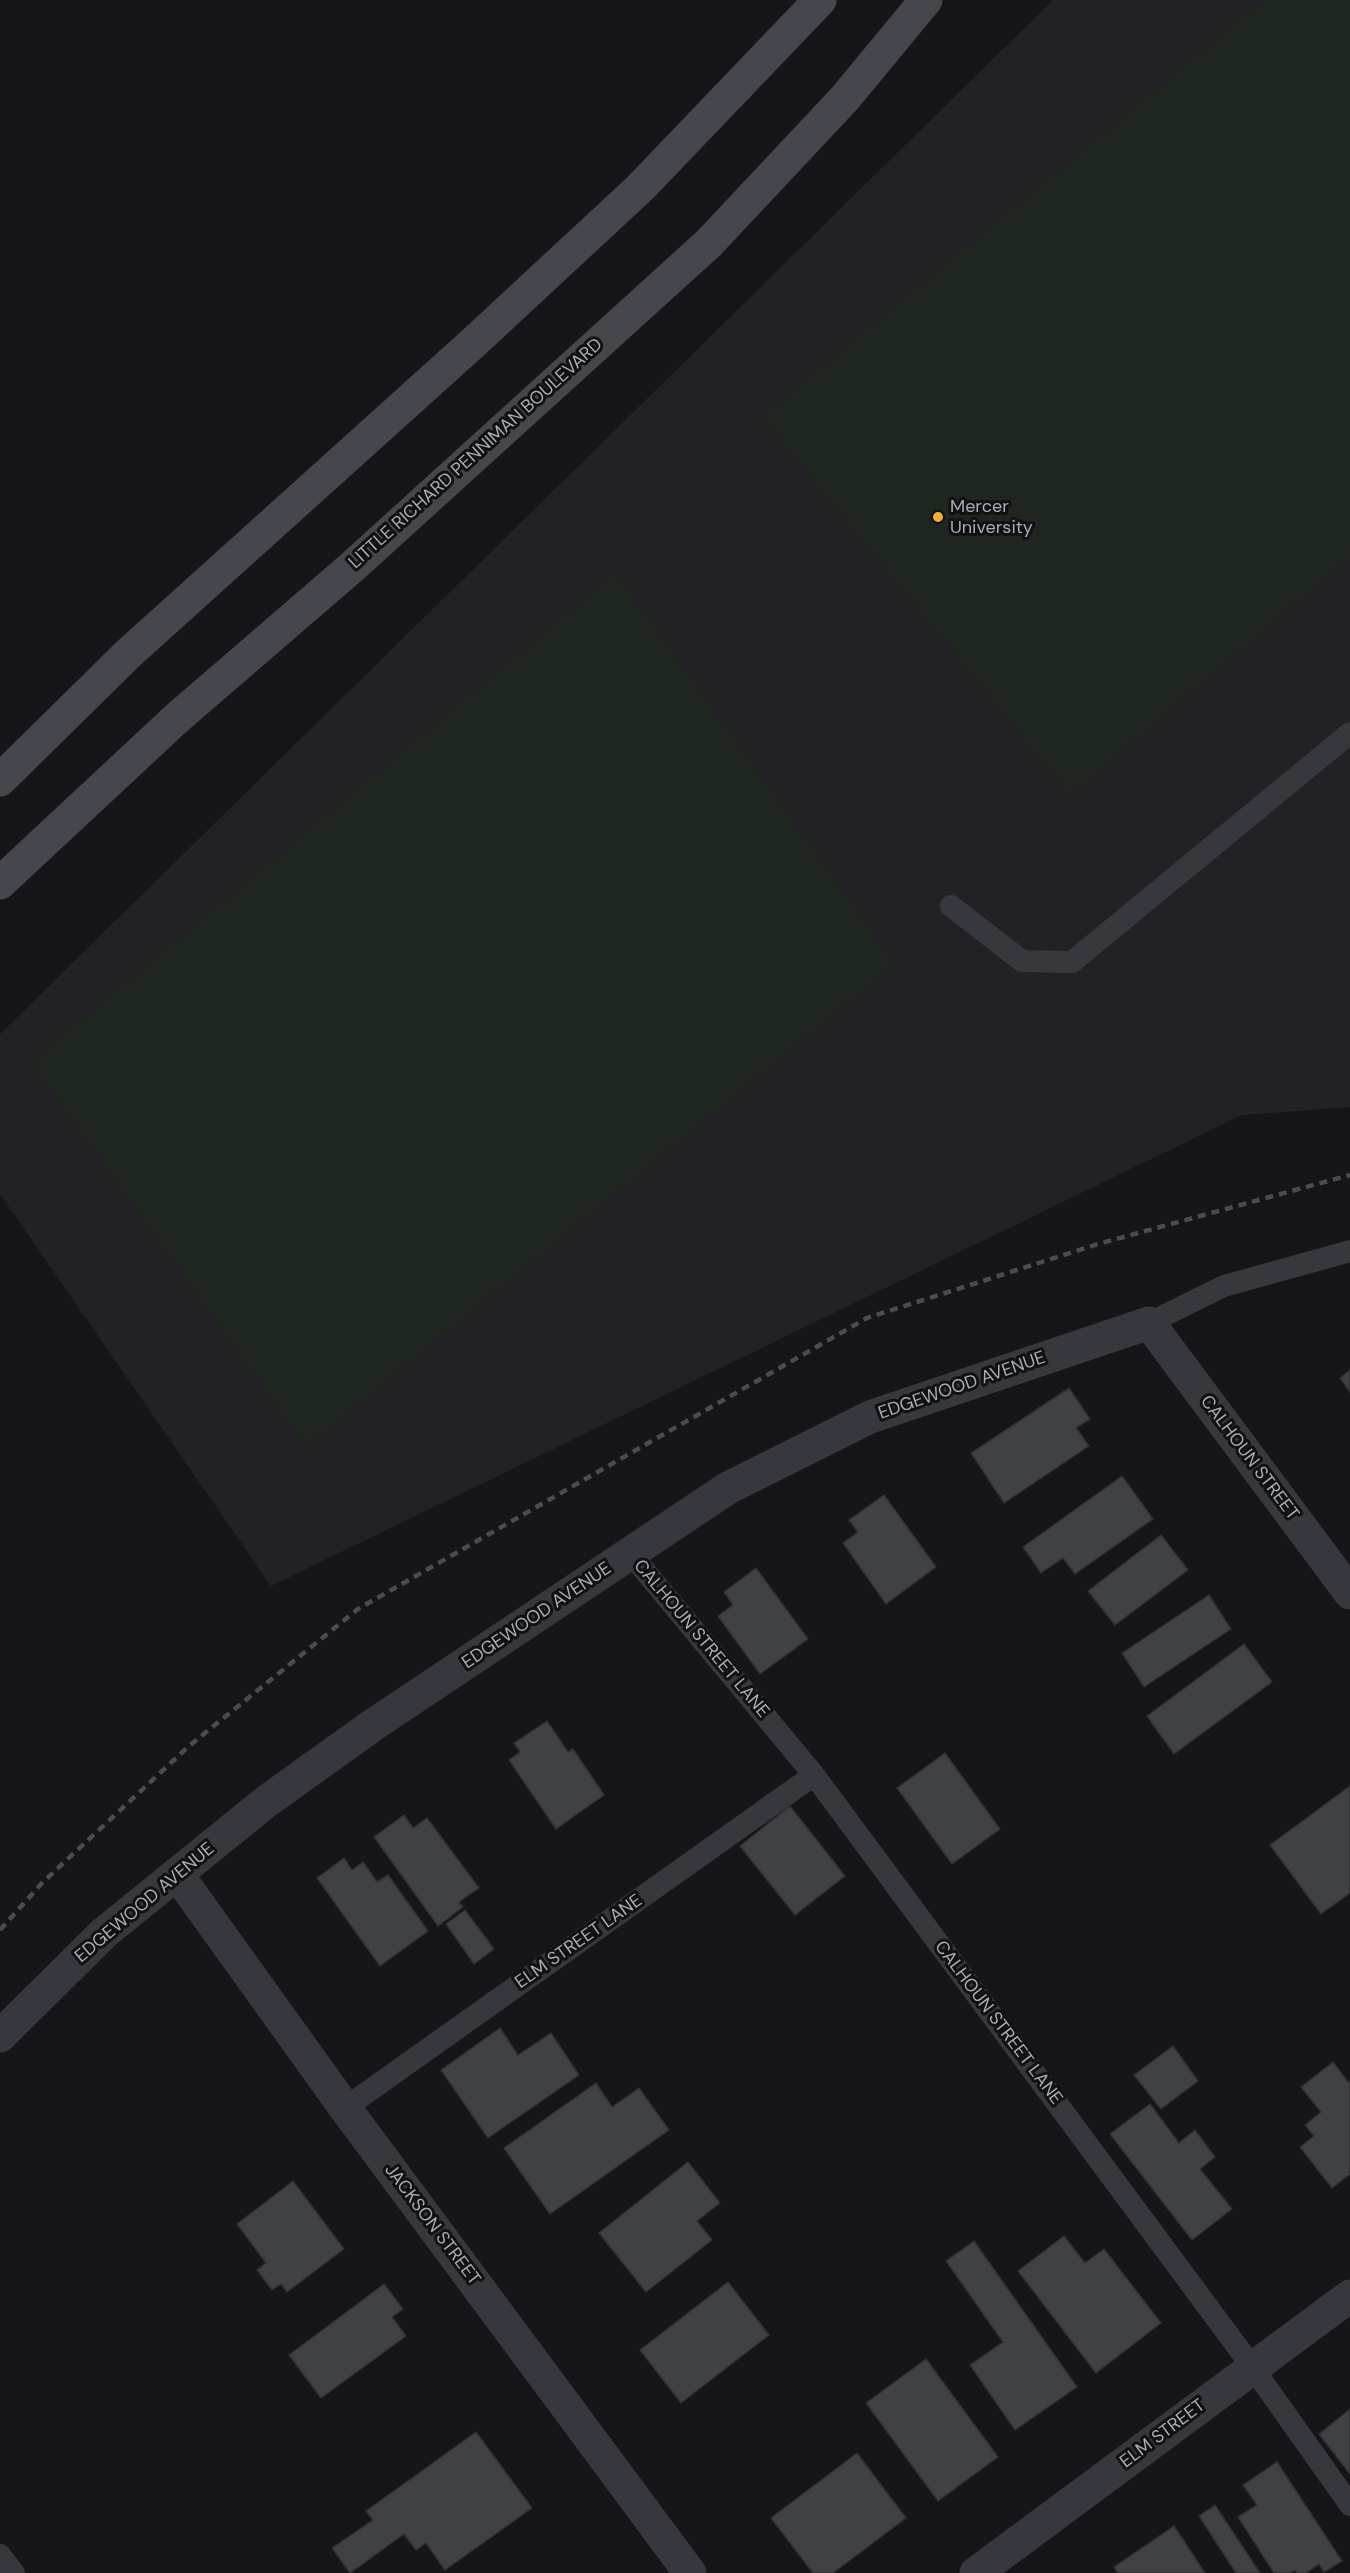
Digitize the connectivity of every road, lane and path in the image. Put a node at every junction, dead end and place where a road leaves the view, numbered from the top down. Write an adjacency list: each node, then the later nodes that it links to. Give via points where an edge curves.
1 (820, 0): 4 (street, via 640,188 129,653)
2 (926, 0): 5 (street, LITTLE RICHARD PENNIMAN BOULEVARD, via 845,98 710,243 352,567 177,718)
3 (1350, 733): 6 (lane, via 1072,962 1022,961)
4 (0, 780)
5 (0, 883)
6 (951, 906)
7 (1350, 1251): 8 (lane, via 1224,1286)
8 (1149, 1323): 9 (street, EDGEWOOD AVENUE, via 870,1417 728,1488); 10 (street, CALHOUN STREET)
9 (630, 1553): 11 (lane, CALHOUN STREET LANE); 12 (street, EDGEWOOD AVENUE, via 363,1732 267,1801)
10 (1350, 1593)
11 (814, 1775): 14 (lane, ELM STREET LANE); 16 (lane, CALHOUN STREET LANE)
12 (177, 1875): 13 (street, EDGEWOOD AVENUE, via 104,1933); 14 (street, JACKSON STREET)
13 (0, 2036)
14 (345, 2108): 20 (street, JACKSON STREET)
15 (1350, 2296): 16 (street, ELM STREET)
16 (1253, 2368): 17 (lane, CALHOUN STREET LANE); 21 (street, ELM STREET)
17 (1350, 2505)
18 (0, 2554): 19 (lane)
19 (14, 2573)
20 (690, 2573)
21 (976, 2573)

